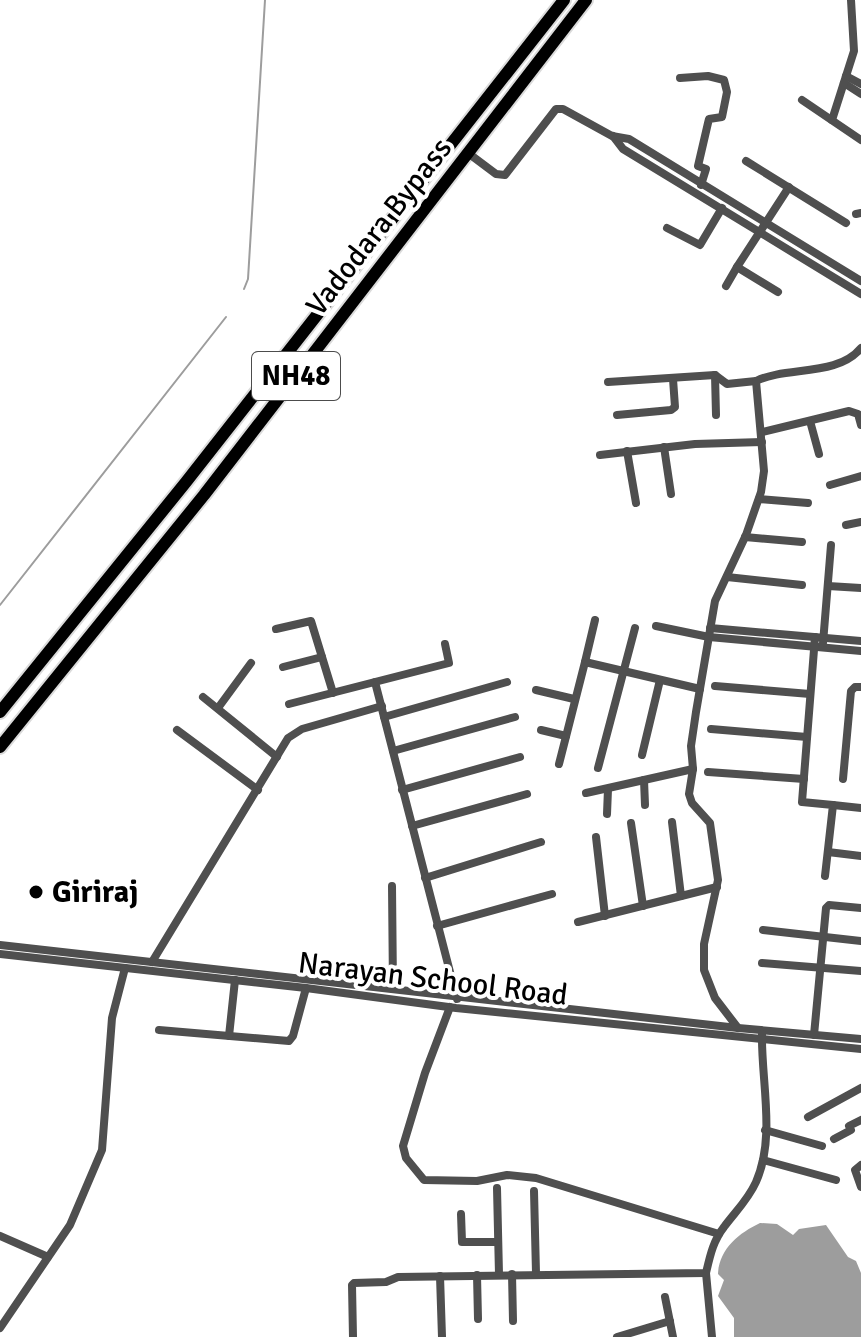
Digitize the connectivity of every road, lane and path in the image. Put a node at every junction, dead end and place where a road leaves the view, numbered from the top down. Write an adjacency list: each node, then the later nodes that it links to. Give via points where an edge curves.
1 (564, 0): 87 (highway, Vadodara Bypass / NH48)
2 (586, 0): 14 (highway, Vadodara Bypass / NH48)
3 (851, 0): 4 (street)
4 (857, 19): 5 (street)
5 (857, 30): 7 (street)
6 (680, 78): 16 (street, via 724,80 727,92 722,117 709,119 698,166 706,169)
7 (845, 80): 8 (street); 9 (street); 11 (street)
8 (861, 84)
9 (861, 94)
10 (802, 100): 11 (street)
11 (832, 120): 13 (street)
12 (612, 136): 14 (street, via 559,108 505,175); 16 (street, via 629,139); 18 (street, via 623,149)
13 (861, 140)
14 (468, 153): 95 (highway, Vadodara Bypass / NH48, via 204,495)
15 (746, 161): 17 (street)
16 (703, 183): 18 (street); 20 (street)
17 (789, 187): 20 (street); 21 (street)
18 (697, 194): 19 (street)
19 (722, 208): 22 (street, via 700,245); 23 (street)
20 (768, 221): 23 (street); 25 (street)
21 (846, 223)
22 (667, 228)
23 (759, 231): 24 (street); 28 (street)
24 (737, 267): 26 (street); 27 (street)
25 (861, 281)
26 (726, 286)
27 (778, 292)
28 (861, 294)
29 (861, 348): 32 (street, via 835,364)
30 (715, 375): 31 (street); 32 (street, via 727,384); 36 (street)
31 (673, 379): 33 (street); 35 (street, via 671,410)
32 (756, 381): 39 (street)
33 (608, 382)
34 (860, 414): 37 (street, via 849,411); 38 (street)
35 (617, 415)
36 (716, 415)
37 (810, 421): 39 (street); 42 (street)
38 (861, 425)
39 (762, 437): 40 (street); 47 (street)
40 (664, 447): 41 (street); 46 (street)
41 (627, 451): 43 (street); 48 (street)
42 (819, 454)
43 (600, 455)
44 (861, 476): 45 (street)
45 (830, 485)
46 (671, 494)
47 (759, 499): 49 (street); 52 (street)
48 (636, 503)
49 (808, 503)
50 (861, 522): 51 (street)
51 (846, 525)
52 (745, 537): 53 (street); 55 (street)
53 (802, 542)
54 (831, 545): 57 (street)
55 (727, 577): 56 (street); 63 (street)
56 (802, 585)
57 (828, 586): 58 (street); 65 (street)
58 (861, 588)
59 (595, 620): 69 (street)
60 (656, 626): 63 (street)
61 (635, 628): 72 (street)
62 (276, 629): 68 (street, via 311,621)
63 (709, 632): 65 (street); 78 (street)
64 (861, 641): 65 (street)
65 (819, 642): 67 (street); 81 (street)
66 (445, 644): 74 (street, via 449,663)
67 (861, 651)
68 (322, 657): 71 (street); 80 (street)
69 (585, 662): 72 (street); 83 (street)
70 (251, 663): 86 (street)
71 (283, 667)
72 (624, 672): 73 (street); 101 (street)
73 (660, 680): 78 (street); 97 (street)
74 (375, 682): 80 (street); 85 (street)
75 (507, 682): 88 (street)
76 (715, 686): 81 (street)
77 (861, 687): 105 (street, via 851,691)
78 (700, 689): 102 (street)
79 (536, 690): 83 (street)
80 (333, 693): 84 (street)
81 (810, 694): 94 (street)
82 (203, 697): 86 (street)
83 (574, 699): 93 (street)
84 (289, 704)
85 (382, 706): 88 (street); 98 (street, via 293,733)
86 (218, 708): 98 (street)
87 (0, 712)
88 (384, 717): 96 (street)
89 (515, 717): 96 (street)
90 (711, 729): 94 (street)
91 (177, 730): 108 (street)
92 (541, 730): 93 (street)
93 (566, 736): 100 (street)
94 (807, 737): 104 (street)
95 (0, 747)
96 (393, 751): 109 (street)
97 (642, 755)
98 (277, 757): 108 (street)
99 (520, 757): 109 (street)
100 (559, 764)
101 (598, 768)
102 (693, 769): 106 (street); 126 (street, via 690,800 712,826)
103 (708, 772): 104 (street)
104 (804, 779): 113 (street, via 802,802)
105 (843, 779)
106 (644, 780): 107 (street); 112 (street)
107 (608, 789): 110 (street); 115 (street)
108 (258, 790): 139 (street)
109 (402, 790): 118 (street)
110 (586, 793)
111 (527, 794): 118 (street)
112 (645, 805)
113 (833, 805): 114 (street); 121 (street)
114 (861, 808)
115 (607, 814)
116 (672, 822): 128 (street)
117 (631, 823): 129 (street)
118 (412, 826): 124 (street)
119 (596, 837): 131 (street)
120 (541, 842): 124 (street)
121 (828, 852): 122 (street); 123 (street)
122 (861, 856)
123 (825, 876)
124 (425, 878): 133 (street)
125 (392, 886): 146 (street)
126 (717, 887): 128 (street); 149 (street, via 704,944 704,970 715,998)
127 (552, 894): 133 (street)
128 (681, 896): 129 (street)
129 (643, 906): 131 (street)
130 (861, 908): 135 (street, via 829,905)
131 (605, 916): 132 (street)
132 (578, 922)
133 (437, 926): 147 (street)
134 (763, 930): 135 (street)
135 (823, 937): 136 (street); 142 (street)
136 (861, 941)
137 (0, 945): 139 (street)
138 (0, 954): 141 (street, Narayan School Road)
139 (152, 962): 146 (street)
140 (762, 963): 142 (street)
141 (125, 968): 144 (street, Narayan School Road); 172 (street, via 112,1018 102,1150 70,1225)
142 (820, 968): 143 (street); 152 (street)
143 (861, 971)
144 (235, 980): 145 (street, Narayan School Road); 153 (street)
145 (306, 988): 148 (street, Narayan School Road); 153 (street, via 291,1040)
146 (393, 989): 147 (street)
147 (457, 996): 148 (street); 149 (street)
148 (453, 1007): 151 (street, Narayan School Road); 169 (street, via 425,1073 403,1146 424,1180 536,1178)
149 (738, 1028): 151 (street)
150 (159, 1030): 153 (street)
151 (762, 1034): 152 (street); 155 (street, Narayan School Road); 159 (street)
152 (814, 1035): 154 (street)
153 (229, 1036)
154 (861, 1039)
155 (861, 1049)
156 (861, 1088): 157 (street)
157 (808, 1117)
158 (861, 1120): 160 (street)
159 (765, 1130): 161 (street); 162 (street)
160 (834, 1139)
161 (822, 1146)
162 (763, 1160): 164 (street); 169 (street, via 740,1209)
163 (861, 1165): 165 (street, via 855,1170)
164 (836, 1180)
165 (861, 1187)
166 (497, 1188): 171 (street)
167 (534, 1191): 173 (street)
168 (461, 1214): 171 (street, via 462,1242)
169 (719, 1234): 174 (street)
170 (0, 1236): 172 (street)
171 (498, 1242): 175 (street)
172 (48, 1257): 183 (street)
173 (536, 1273): 174 (street); 176 (street)
174 (706, 1273): 188 (street)
175 (499, 1274): 176 (street); 177 (street)
176 (512, 1274): 181 (street)
177 (477, 1275): 178 (street); 180 (street)
178 (440, 1276): 184 (street, via 353,1284); 185 (street)
179 (665, 1297): 182 (street)
180 (478, 1319)
181 (513, 1321)
182 (670, 1321): 186 (street); 187 (street)
183 (0, 1328)
184 (353, 1337)
185 (442, 1337)
186 (617, 1337)
187 (673, 1337)
188 (712, 1337)

